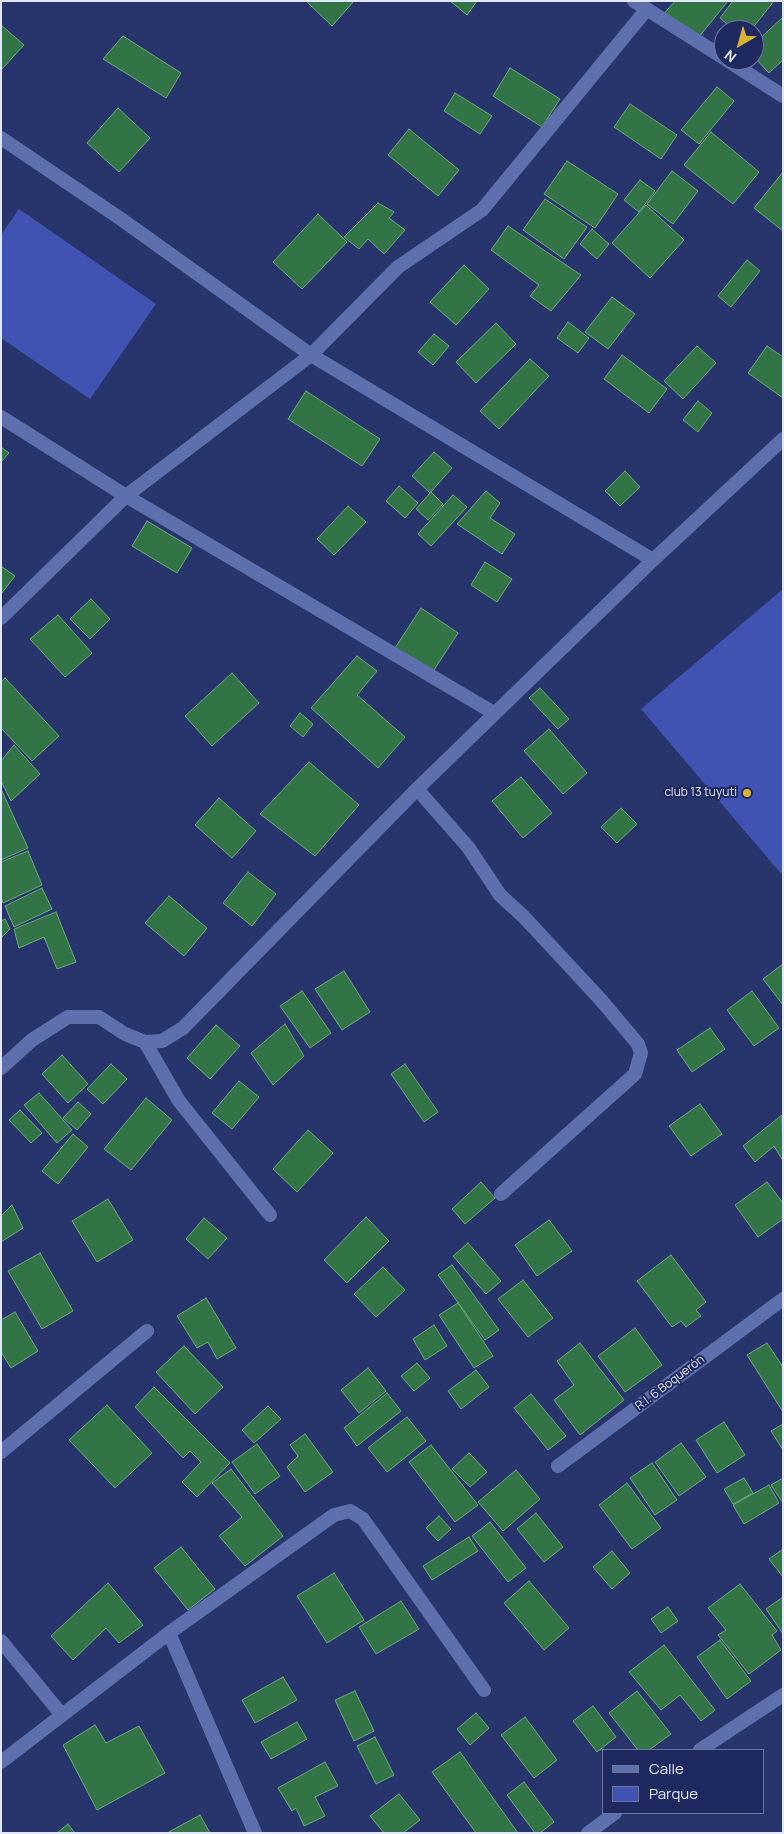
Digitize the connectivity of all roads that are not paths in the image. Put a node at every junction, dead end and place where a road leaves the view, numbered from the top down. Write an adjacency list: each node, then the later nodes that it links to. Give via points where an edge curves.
1 (634, 1): 2 (street)
2 (648, 9): 3 (street); 7 (street, via 482,210 398,267)
3 (714, 52)
4 (742, 70): 5 (street)
5 (783, 96)
6 (1, 138): 7 (street)
7 (311, 355): 10 (street); 11 (street)
8 (1, 416): 10 (street)
9 (783, 439): 11 (street)
10 (126, 496): 12 (street); 13 (street)
11 (653, 560): 13 (street)
12 (1, 618)
13 (494, 713): 14 (street)
14 (417, 789): 15 (street, via 183,1028 162,1041); 17 (street, via 468,848 500,895 601,1000 638,1044 641,1053 635,1074)
15 (144, 1042): 16 (street, via 100,1017 68,1017 32,1040); 18 (street, via 179,1101)
16 (1, 1068)
17 (501, 1194)
18 (270, 1215)
19 (783, 1299): 22 (street, R.I. 6 Boquerón)
20 (147, 1331): 21 (street)
21 (1, 1452)
22 (558, 1466)
23 (169, 1633): 25 (street, via 334,1515 350,1511 363,1519); 27 (street); 31 (street)
24 (1, 1641): 27 (street)
25 (484, 1690)
26 (783, 1695): 28 (street)
27 (62, 1715): 29 (street)
28 (702, 1749)
29 (1, 1762)
30 (614, 1814): 32 (street)
31 (255, 1833)
32 (588, 1833)

